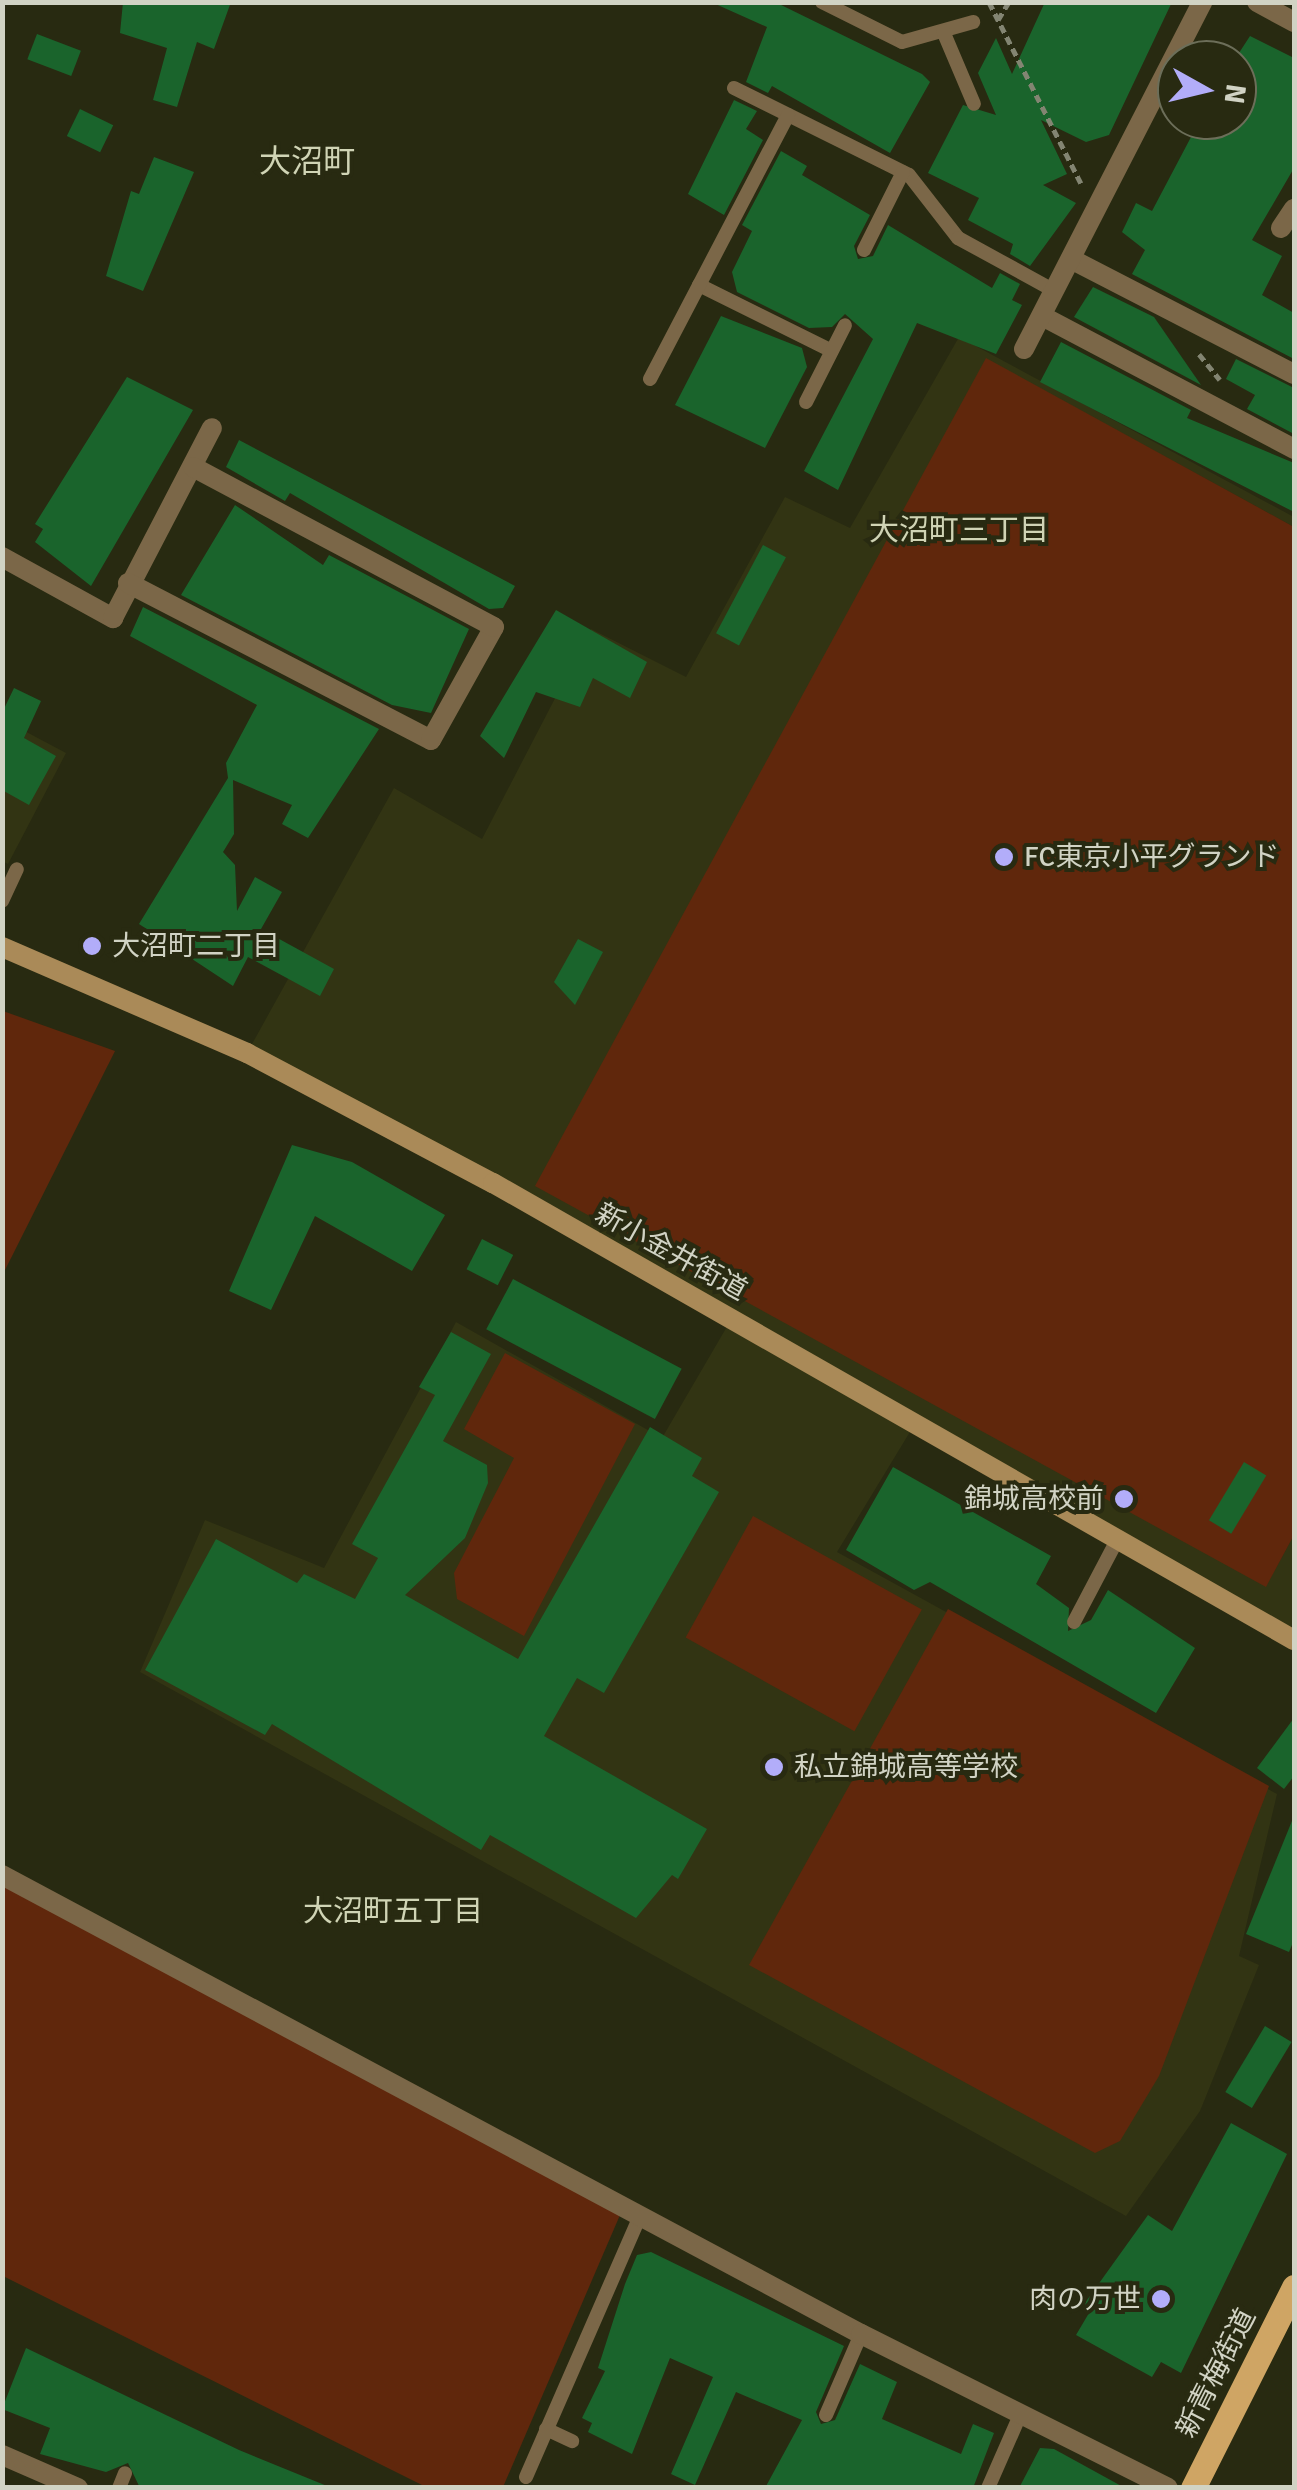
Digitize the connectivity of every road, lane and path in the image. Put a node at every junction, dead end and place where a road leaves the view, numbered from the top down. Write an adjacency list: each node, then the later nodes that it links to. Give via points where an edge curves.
1 (822, 2): 9 (lane, via 902,42)
2 (990, 2): 6 (path)
3 (1008, 2): 6 (path)
4 (1202, 2): 14 (street)
5 (1266, 5): 8 (street)
6 (998, 20): 14 (path)
7 (973, 22): 9 (lane)
8 (1294, 22)
9 (943, 31): 11 (lane)
10 (734, 88): 12 (lane)
11 (974, 104)
12 (788, 115): 13 (lane); 17 (lane)
13 (903, 172): 15 (lane); 18 (lane, via 958,238)
14 (1094, 210): 16 (street)
15 (864, 250)
16 (1071, 259): 18 (street); 19 (street)
17 (699, 285): 22 (lane); 25 (lane)
18 (1056, 290): 20 (street)
19 (1180, 315): 24 (street); 27 (path, via 1178,326 1237,402)
20 (1042, 316): 23 (street); 27 (street)
21 (845, 324): 22 (lane)
22 (832, 350): 26 (lane)
23 (1024, 350)
24 (1294, 374)
25 (650, 379)
26 (806, 402)
27 (1233, 416): 29 (street)
28 (212, 428): 30 (street)
29 (1294, 450)
30 (193, 467): 32 (street); 32 (street, via 494,627 431,740)
31 (2, 557): 32 (street, via 112,618)
32 (128, 583)
33 (17, 869): 34 (lane)
34 (2, 901)
35 (2, 946): 36 (main road, 新小金井街道, via 248,1052)
36 (1118, 1540): 37 (lane); 38 (main road, 新小金井街道)
37 (1074, 1622)
38 (1294, 1640)
39 (2, 1875): 40 (street)
40 (641, 2214): 42 (street); 45 (lane)
41 (1294, 2287): 52 (main road, 新青梅街道)
42 (861, 2334): 43 (lane); 44 (street)
43 (826, 2415)
44 (1020, 2415): 50 (lane); 51 (street)
45 (546, 2429): 46 (lane); 48 (lane)
46 (572, 2440)
47 (2, 2456): 49 (street)
48 (526, 2477)
49 (78, 2488)
50 (988, 2488)
51 (1168, 2488)
52 (1193, 2488)

